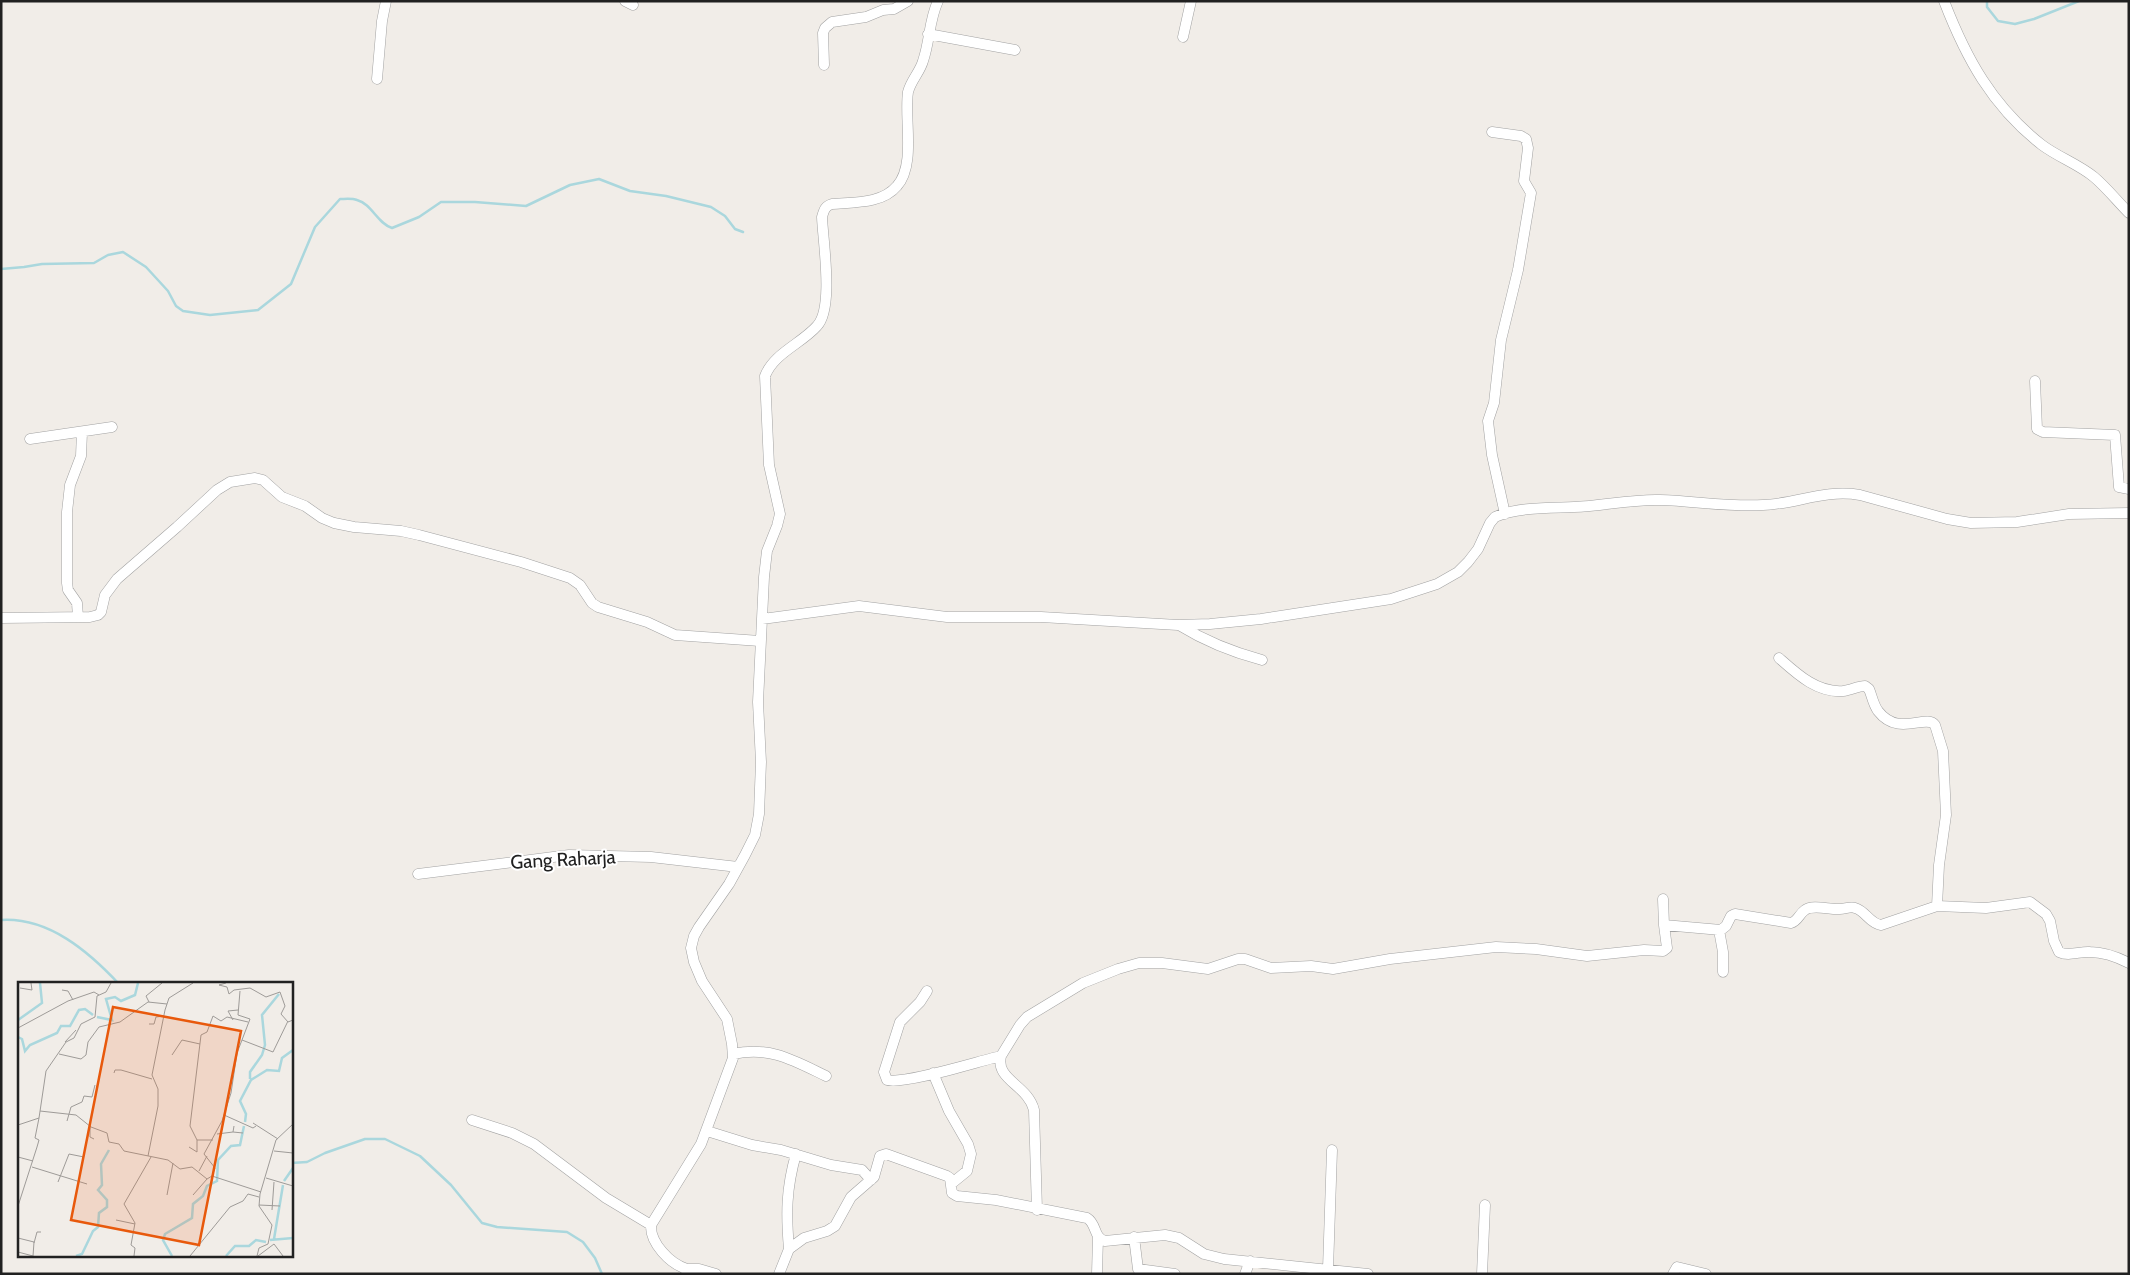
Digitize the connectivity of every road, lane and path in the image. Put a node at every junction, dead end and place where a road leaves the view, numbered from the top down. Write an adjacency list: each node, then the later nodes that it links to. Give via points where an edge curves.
1 (386, 1): 10 (street)
2 (908, 1): 9 (street, via 866,17 832,22 823,33)
3 (938, 1): 6 (street)
4 (1191, 1): 7 (street)
5 (1944, 1): 12 (street, via 1968,57 2006,111 2043,146 2093,176)
6 (928, 34): 8 (street); 22 (street, via 923,63 909,91 907,154 902,180 890,192 876,199 832,204 824,210 824,313 816,327 771,364 765,376 769,465 780,514 767,551)
7 (1183, 37)
8 (1015, 50)
9 (824, 65)
10 (377, 79)
11 (1492, 132): 19 (street, via 1526,139 1524,181 1532,193 1501,340 1494,403 1488,421)
12 (2129, 213)
13 (2035, 381): 17 (street, via 2038,429 2043,432 2115,435 2119,487)
14 (112, 427): 15 (street)
15 (82, 432): 16 (street); 20 (street, via 67,512 67,583 77,603)
16 (30, 439)
17 (2129, 489)
18 (2129, 513): 19 (street, via 2069,514 2017,522 1971,523 1845,493 1765,506 1651,500)
19 (1504, 514): 23 (street, via 1492,520 1478,549 1458,572 1422,590 1261,619)
20 (78, 616): 21 (street); 24 (street, via 100,614 112,584 217,490 230,482 255,478 263,480 285,499 301,504 334,523 419,535 570,578 598,607 648,622 675,635)
21 (1, 618)
22 (762, 619): 23 (street, via 859,606 947,617 1041,617); 24 (street)
23 (1178, 625): 26 (street, via 1207,641)
24 (760, 641): 27 (street, via 759,814 755,835)
25 (1779, 658): 30 (street, via 1809,682 1826,690 1842,691 1865,686 1880,713 1898,724 1909,726 1927,720 1936,725 1943,751 1946,815)
26 (1262, 660)
27 (738, 868): 28 (street, Gang Raharja, via 651,857 569,855); 36 (street, via 699,927 691,948 702,981 727,1019)
28 (418, 874)
29 (1663, 899): 31 (street)
30 (1937, 906): 32 (street, via 1881,925 1853,907 1836,910 1809,908 1791,923 1736,914 1730,916 1725,928); 33 (street, via 1986,908 2030,902 2046,914 2059,952 2100,953)
31 (1664, 925): 32 (street); 37 (street, via 1668,948 1663,951 1636,950 1587,956 1496,946 1390,959 1341,969 1311,966 1271,968 1245,959 1208,968 1139,963 1083,983 1027,1017)
32 (1720, 930): 34 (street)
33 (2129, 963)
34 (1723, 972)
35 (927, 991): 38 (street, via 900,1022 884,1075 894,1082)
36 (733, 1054): 39 (street, via 756,1050 771,1052); 41 (street)
37 (1001, 1056): 38 (street); 47 (street, via 1002,1072 1033,1103)
38 (933, 1073): 45 (street, via 971,1154 967,1171)
39 (826, 1076)
40 (472, 1120): 48 (street, via 534,1144 606,1198)
41 (707, 1131): 43 (street); 48 (street)
42 (1332, 1150): 53 (street)
43 (796, 1154): 44 (street, via 862,1170); 51 (street, via 786,1201)
44 (871, 1180): 45 (street, via 880,1156 886,1154 943,1174 950,1178); 51 (street, via 852,1197 832,1229 804,1238)
45 (951, 1184): 47 (street, via 952,1193 958,1196 996,1200)
46 (1485, 1205): 62 (street)
47 (1037, 1210): 49 (street, via 1087,1218 1094,1225)
48 (651, 1225): 55 (street, via 652,1236 658,1245)
49 (1098, 1237): 50 (street, via 1105,1241); 58 (street)
50 (1134, 1237): 52 (street, via 1158,1235 1179,1238 1204,1254); 59 (street, via 1138,1269)
51 (789, 1249): 57 (street)
52 (1250, 1261): 54 (street); 60 (street)
53 (1328, 1269): 54 (street); 61 (street)
54 (1296, 1270)
55 (686, 1271): 56 (street)
56 (716, 1274)
57 (779, 1274)
58 (1097, 1274)
59 (1176, 1274)
60 (1245, 1274)
61 (1368, 1274)
62 (1482, 1274)
63 (1673, 1274): 64 (street, via 1677,1267)
64 (1706, 1274)

